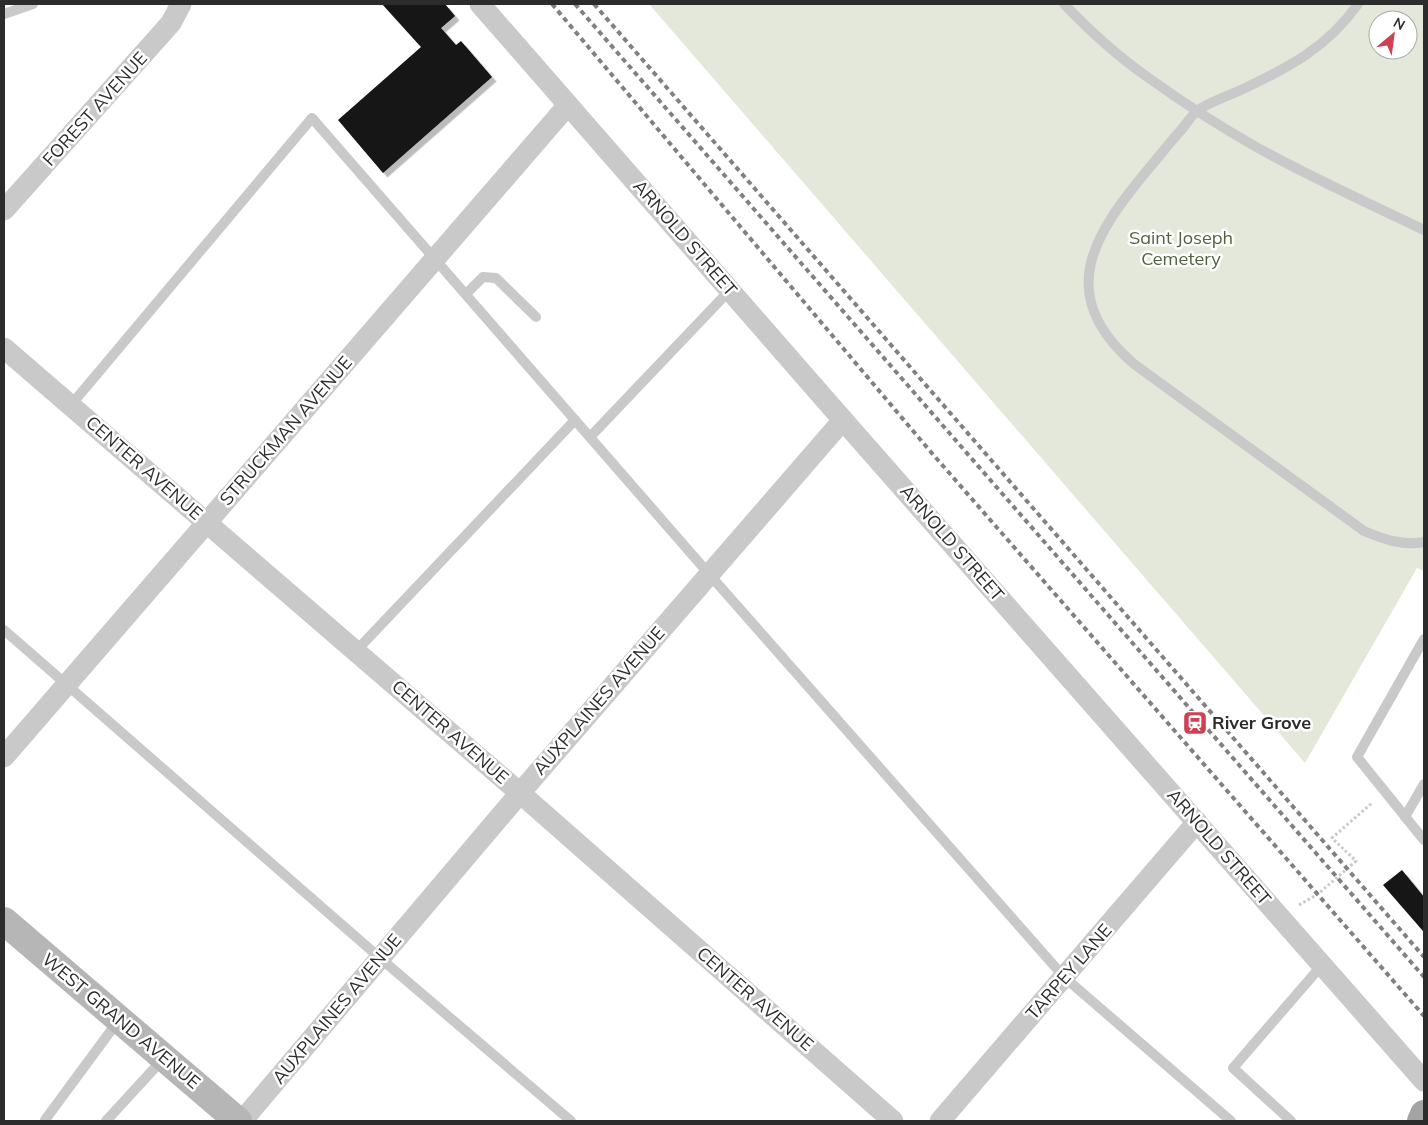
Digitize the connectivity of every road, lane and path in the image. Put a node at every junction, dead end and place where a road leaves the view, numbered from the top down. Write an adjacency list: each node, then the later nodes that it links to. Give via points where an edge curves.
1 (33, 4): 6 (lane)
2 (181, 4): 9 (street, FOREST AVENUE, via 171,23)
3 (480, 4): 7 (street, ARNOLD STREET)
4 (1064, 4): 8 (lane, via 1145,76)
5 (1358, 4): 8 (lane, via 1325,42 1294,64)
6 (4, 14)
7 (568, 105): 11 (street, STRUCKMAN AVENUE); 12 (street, ARNOLD STREET)
8 (1197, 110): 10 (lane, via 1257,147); 21 (lane, via 1138,181 1097,242 1088,276 1094,316 1104,333 1134,364 1364,531 1399,543)
9 (4, 210)
10 (1424, 230)
11 (435, 259): 13 (lane); 16 (lane, via 312,118); 20 (street, STRUCKMAN AVENUE)
12 (730, 290): 18 (street, ARNOLD STREET); 19 (lane)
13 (466, 294): 14 (lane, via 483,277 496,278); 17 (lane)
14 (536, 317)
15 (4, 348): 16 (street, CENTER AVENUE)
16 (71, 405): 20 (street, CENTER AVENUE)
17 (575, 420): 19 (lane); 25 (lane)
18 (843, 420): 22 (street, AUXPLAINES AVENUE); 32 (street, ARNOLD STREET)
19 (590, 437): 22 (lane)
20 (208, 522): 25 (street, CENTER AVENUE); 26 (street, STRUCKMAN AVENUE)
21 (1424, 542)
22 (710, 574): 30 (street, AUXPLAINES AVENUE); 38 (lane)
23 (4, 630): 26 (lane)
24 (1424, 638): 29 (lane, via 1357,757)
25 (356, 650): 30 (street, CENTER AVENUE)
26 (67, 684): 27 (street, STRUCKMAN AVENUE); 36 (lane)
27 (4, 757)
28 (1424, 784): 31 (lane)
29 (1385, 792): 31 (lane); 34 (path, via 1332,838 1356,861 1318,894)
30 (520, 793): 36 (street, AUXPLAINES AVENUE); 48 (street, CENTER AVENUE)
31 (1405, 817): 33 (lane)
32 (1197, 822): 34 (street, ARNOLD STREET); 38 (street, TARPEY LANE)
33 (1424, 840)
34 (1278, 916): 37 (street, ARNOLD STREET)
35 (4, 921): 39 (main road, WEST GRAND AVENUE)
36 (380, 958): 46 (street, AUXPLAINES AVENUE); 47 (lane)
37 (1322, 965): 41 (street, ARNOLD STREET); 51 (lane, via 1232,1068)
38 (1064, 977): 49 (street, TARPEY LANE); 50 (lane)
39 (119, 1020): 40 (main road, WEST GRAND AVENUE); 43 (lane)
40 (164, 1058): 44 (lane); 45 (main road, WEST GRAND AVENUE)
41 (1424, 1081)
42 (1424, 1114): 52 (main road)
43 (45, 1120)
44 (106, 1121)
45 (238, 1121)
46 (242, 1121)
47 (571, 1121)
48 (894, 1121)
49 (940, 1121)
50 (1231, 1121)
51 (1291, 1121)
52 (1420, 1121)

